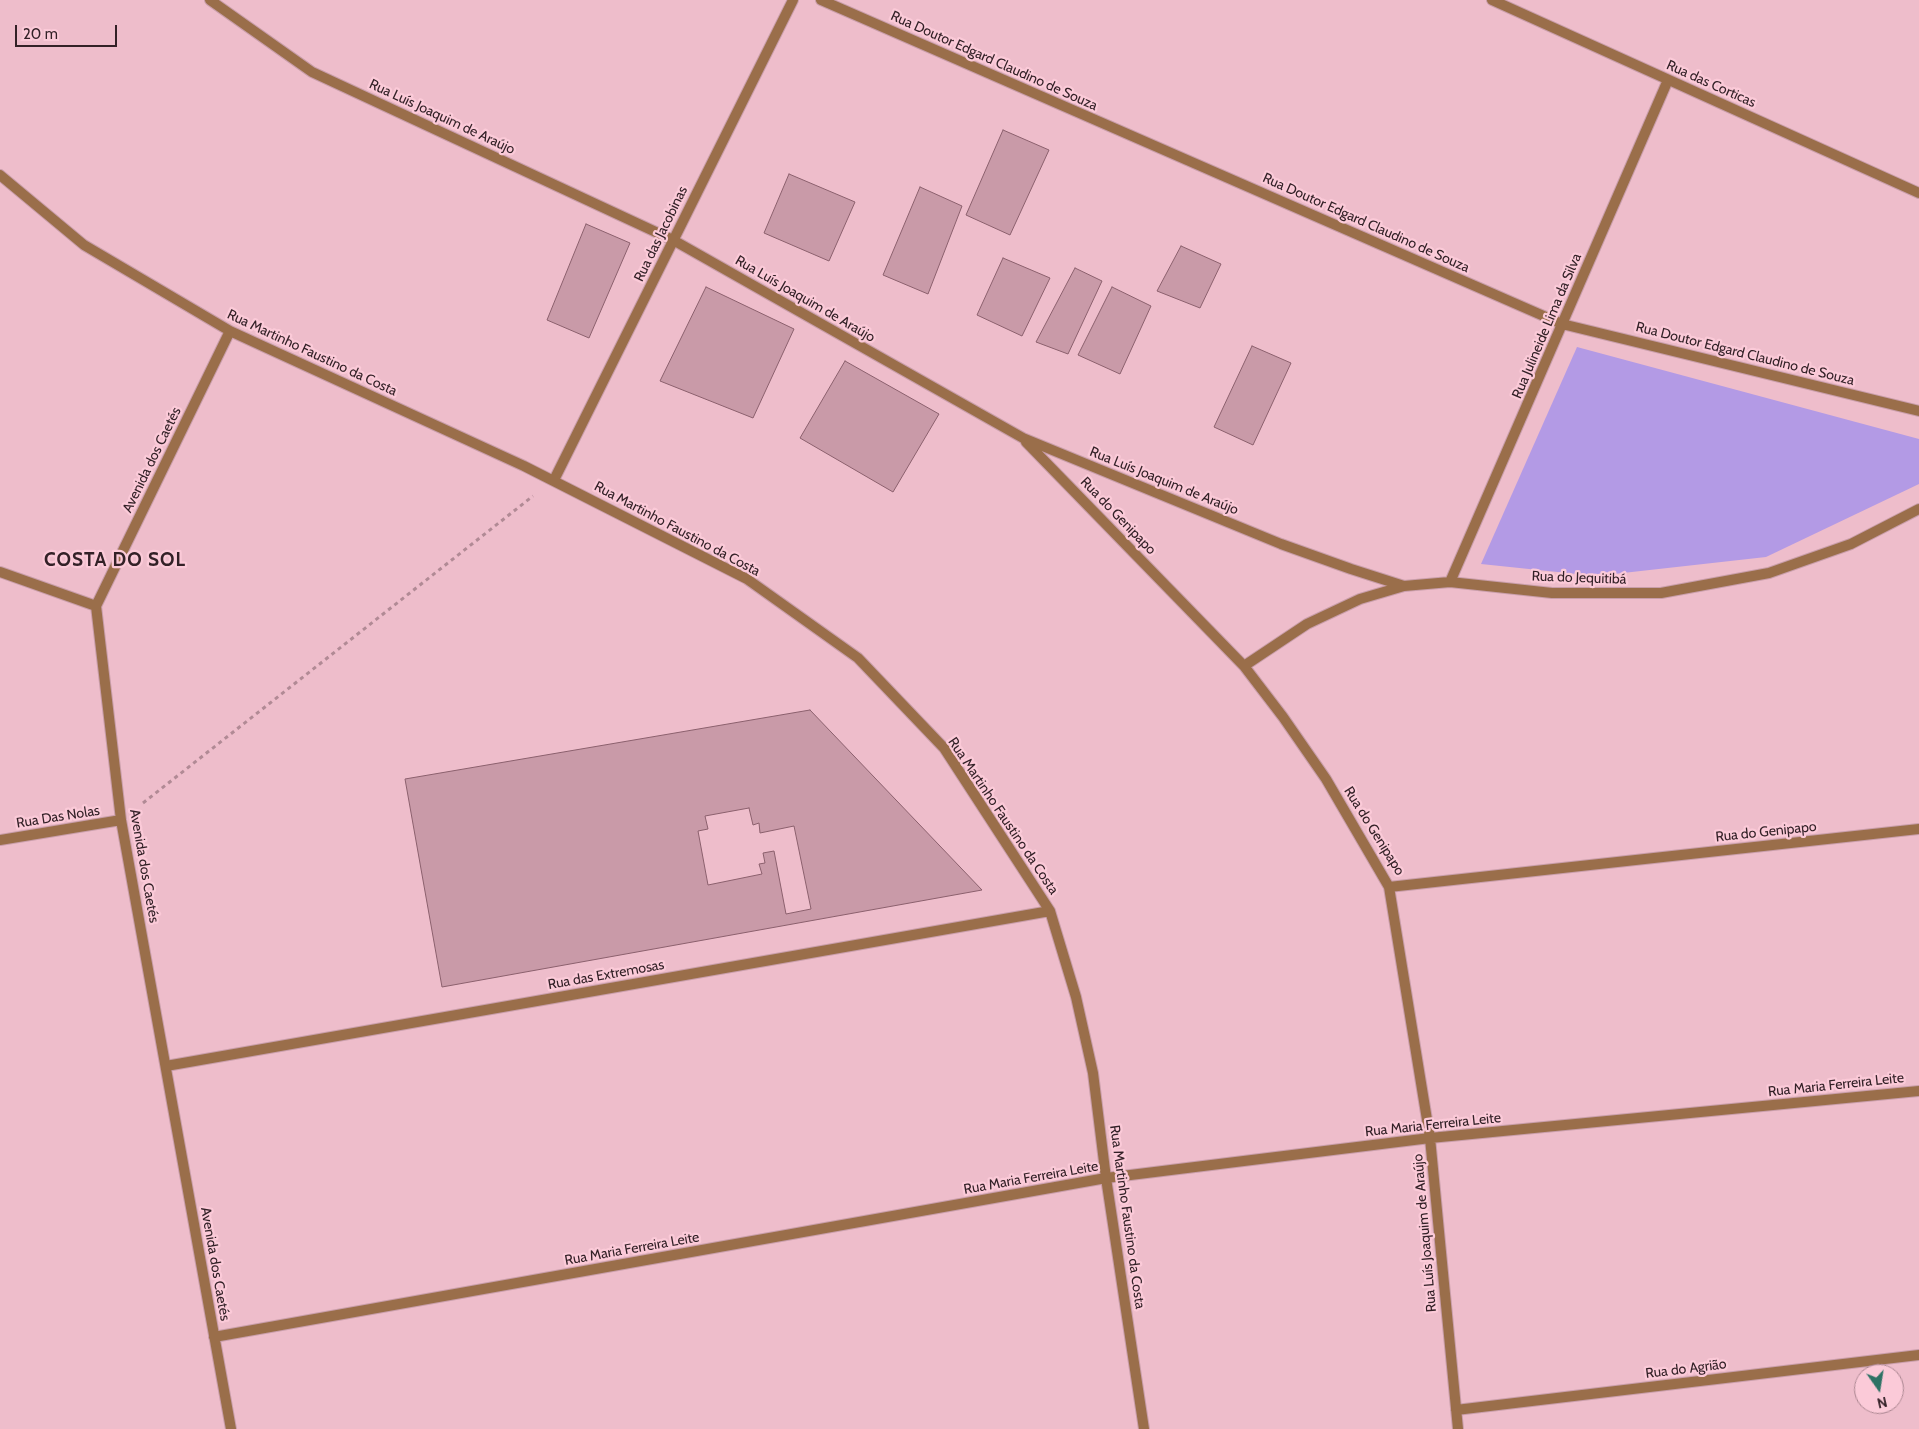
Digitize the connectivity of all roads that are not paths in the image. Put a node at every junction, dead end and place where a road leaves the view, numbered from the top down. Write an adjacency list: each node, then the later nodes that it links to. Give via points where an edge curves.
1 (210, 0): 8 (street, Rua Luís Joaquim de Araújo, via 312,72)
2 (793, 0): 8 (street, Rua das Jacobinas)
3 (821, 0): 9 (street, Rua Doutor Edgard Claudino de Souza)
4 (1492, 0): 5 (street, Rua das Corticas)
5 (1668, 80): 7 (street, Rua das Corticas); 9 (street, Rua Julineide Lima da Silva)
6 (0, 176): 10 (street, Rua Martinho Faustino da Costa, via 84,245)
7 (1919, 193)
8 (673, 240): 12 (street, Rua Luís Joaquim de Araújo); 13 (street, Rua das Jacobinas)
9 (1562, 324): 11 (street, Rua Doutor Edgard Claudino de Souza); 16 (street, Rua Julineide Lima da Silva)
10 (230, 331): 13 (street, Rua Martinho Faustino da Costa); 18 (street, Avenida dos Caetés)
11 (1919, 411)
12 (1023, 438): 17 (street, Rua Luís Joaquim de Araújo, via 1281,544); 19 (street, Rua do Genipapo)
13 (554, 480): 24 (street, Rua Martinho Faustino da Costa, via 747,579 858,658 944,748)
14 (1919, 509): 16 (street, Rua do Jequitibá, via 1851,544 1769,573 1661,593 1552,593)
15 (0, 572): 18 (street)
16 (1450, 582): 17 (street, Rua do Jequitibá)
17 (1404, 586): 19 (street, Rua do Jequitibá, via 1360,599 1307,624)
18 (96, 606): 20 (street, Avenida dos Caetés)
19 (1244, 666): 23 (street, Rua do Genipapo, via 1326,779)
20 (121, 820): 22 (street, Rua Das Nolas); 25 (street, Avenida dos Caetés)
21 (1919, 829): 23 (street, Rua do Genipapo)
22 (0, 840)
23 (1389, 887): 27 (street, Rua Luís Joaquim de Araújo)
24 (1050, 911): 25 (street, Rua das Extremosas); 28 (street, Rua Martinho Faustino da Costa, via 1076,997 1093,1073)
25 (166, 1066): 29 (street, Avenida dos Caetés)
26 (1919, 1091): 27 (street, Rua Maria Ferreira Leite)
27 (1430, 1138): 28 (street, Rua Maria Ferreira Leite); 31 (street, Rua Luís Joaquim de Araújo)
28 (1106, 1178): 29 (street, Rua Maria Ferreira Leite); 33 (street, Rua Martinho Faustino da Costa)
29 (214, 1338): 32 (street, Avenida dos Caetés)
30 (1919, 1355): 31 (street, Rua do Agrião)
31 (1456, 1410): 34 (street, Rua Luís Joaquim de Araújo)
32 (231, 1429)
33 (1144, 1429)
34 (1458, 1429)

